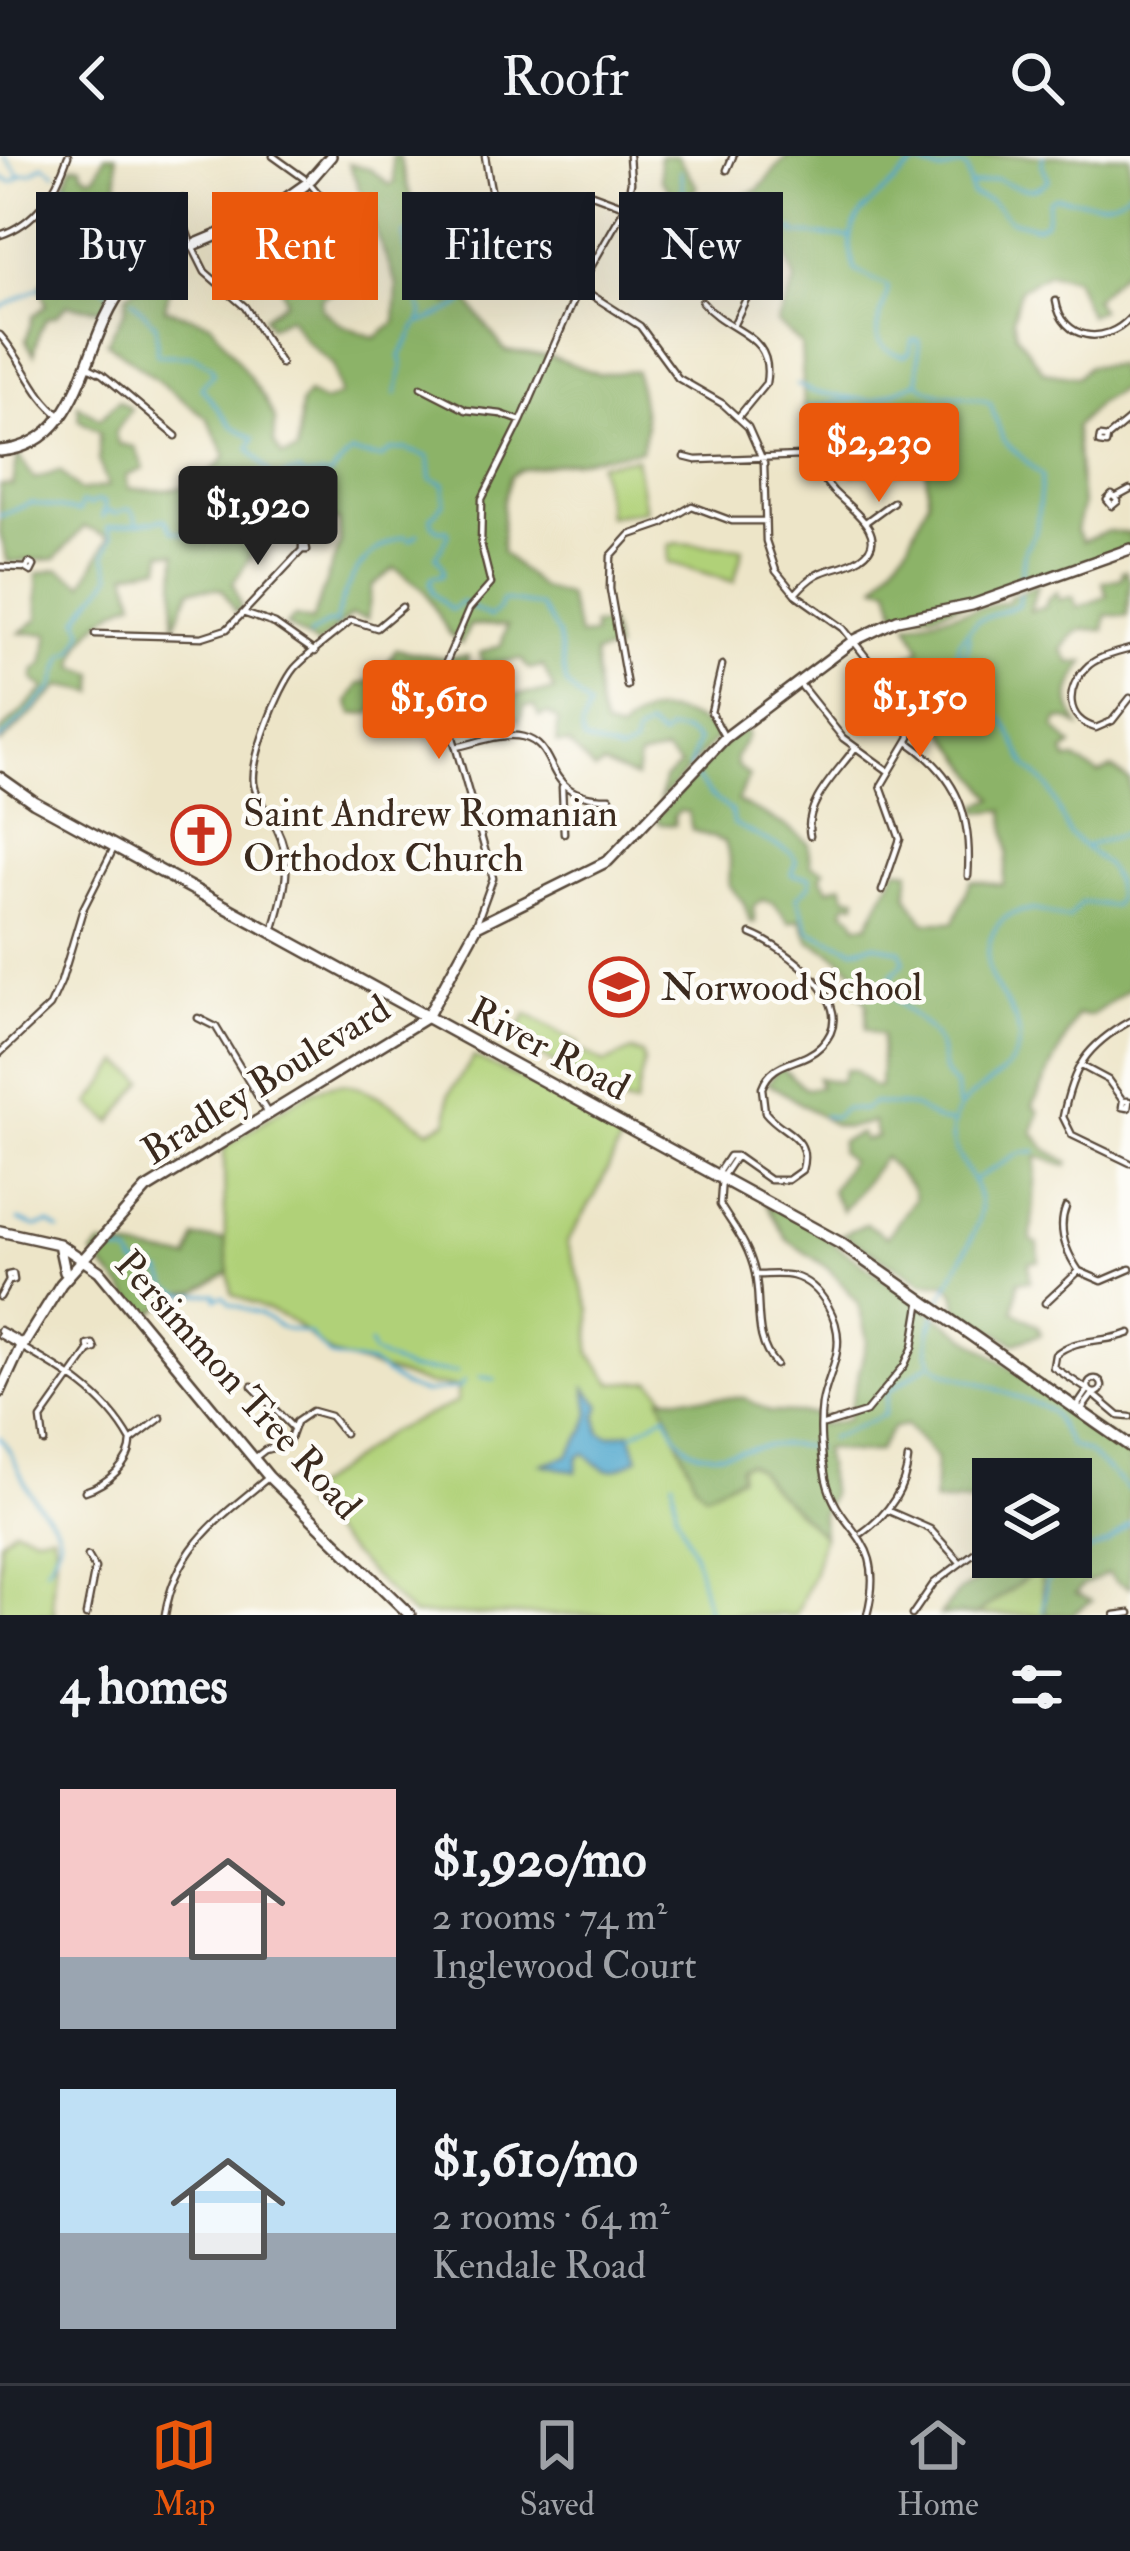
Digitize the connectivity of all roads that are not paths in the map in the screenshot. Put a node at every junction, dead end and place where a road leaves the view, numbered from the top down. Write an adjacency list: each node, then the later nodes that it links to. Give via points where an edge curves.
1 (68, 156): 16 (street, via 43,206)
2 (273, 156): 8 (street)
3 (332, 156): 8 (main road)
4 (485, 156): 11 (street)
5 (629, 156): 12 (street)
6 (733, 156): 7 (street)
7 (727, 170)
8 (308, 182): 10 (street); 17 (main road, via 258,218)
9 (560, 191): 13 (street)
10 (317, 192)
11 (491, 192)
12 (629, 192)
13 (619, 204)
14 (619, 218): 18 (street)
15 (188, 234): 17 (street)
16 (0, 235)
17 (192, 245): 27 (street); 28 (main road, via 151,262 124,288)
18 (595, 259)
19 (595, 297): 30 (street, via 640,326 678,378)
20 (573, 300): 33 (street)
21 (745, 300): 25 (street)
22 (1056, 301): 24 (street, via 1068,326 1090,337 1111,334)
23 (701, 302): 25 (street)
24 (1130, 318)
25 (732, 327): 30 (street, via 762,347 768,364 762,391)
26 (0, 335): 31 (street, via 39,397)
27 (281, 364)
28 (86, 366): 31 (main road); 34 (street)
29 (421, 387): 33 (street, via 466,410)
30 (739, 416): 38 (street)
31 (62, 417): 36 (main road, via 31,444)
32 (1130, 419): 35 (street)
33 (521, 421): 61 (street, via 482,499 492,579 441,674)
34 (176, 436)
35 (1107, 438)
36 (0, 451)
37 (684, 457): 38 (street)
38 (763, 458): 42 (street, via 802,455); 43 (street)
39 (1130, 490): 40 (street)
40 (1117, 497)
41 (893, 502): 42 (street)
42 (867, 520): 48 (street, via 866,552 824,569)
43 (765, 521): 48 (street, via 772,563); 57 (street, via 732,521 692,506 621,542 609,577)
44 (1130, 549): 52 (main road, via 1004,595 897,620)
45 (302, 550): 50 (street)
46 (0, 567): 47 (street)
47 (26, 568)
48 (795, 594): 52 (street)
49 (402, 607): 54 (street, via 377,628 351,620)
50 (243, 613): 51 (street, via 202,637); 54 (street)
51 (95, 634)
52 (853, 641): 56 (main road); 60 (street, via 908,710)
53 (1130, 649): 58 (street, via 1086,668 1070,703 1080,721 1096,728)
54 (315, 652): 73 (street, via 290,674 254,766 255,790 286,862)
55 (722, 665): 59 (street, via 711,712)
56 (799, 682): 59 (main road); 62 (street)
57 (627, 686)
58 (1130, 698)
59 (725, 738): 72 (main road, via 608,861)
60 (907, 741): 63 (street); 70 (street, via 955,788)
61 (456, 748): 65 (street, via 527,738); 72 (street, via 493,880)
62 (855, 748): 63 (street); 68 (street, via 813,807)
63 (887, 770): 71 (street, via 881,792 900,839)
64 (0, 778): 69 (main road, River Road)
65 (562, 787): 66 (street); 67 (street)
66 (610, 798)
67 (564, 833)
68 (810, 836)
69 (115, 847): 73 (main road, River Road); 78 (street, via 83,909 54,998)
70 (968, 876)
71 (882, 891)
72 (477, 926): 75 (main road, Bradley Boulevard)
73 (272, 933): 75 (main road, River Road)
74 (751, 934): 83 (street, via 778,946 822,989 830,1032 820,1047 775,1068 762,1088 765,1112 804,1148 802,1169 770,1180 736,1156)
75 (427, 1017): 81 (main road, Bradley Boulevard); 83 (main road, River Road)
76 (198, 1018): 81 (street, via 216,1027)
77 (1130, 1022): 79 (street, via 1096,1041)
78 (0, 1053)
79 (1080, 1065): 80 (street, via 1108,1080); 82 (street, via 1064,1112 1068,1131)
80 (1123, 1101)
81 (269, 1115): 87 (main road, Bradley Boulevard, via 146,1189)
82 (1130, 1163)
83 (720, 1176): 92 (street, via 720,1205 744,1238); 95 (main road, River Road)
84 (1066, 1207): 89 (street, via 1064,1238)
85 (0, 1231): 86 (main road, Persimmon Tree Road)
86 (59, 1244): 87 (main road, Persimmon Tree Road); 90 (main road)
87 (82, 1258): 90 (main road, Bradley Boulevard); 91 (main road, Persimmon Tree Road)
88 (1130, 1270): 89 (street, via 1102,1281)
89 (1079, 1271): 96 (street)
90 (67, 1274): 91 (main road); 99 (main road, Bradley Boulevard)
91 (102, 1275): 117 (main road, Persimmon Tree Road)
92 (756, 1275): 101 (street, via 761,1341); 111 (street, via 806,1281 832,1315 838,1347)
93 (9, 1281): 94 (street)
94 (0, 1297)
95 (927, 1302): 106 (main road, River Road); 111 (street, via 910,1354 869,1409)
96 (1046, 1303)
97 (0, 1332): 99 (street)
98 (1130, 1333): 105 (street, via 1074,1342 1055,1355 1053,1367)
99 (23, 1346): 102 (street); 104 (main road, Bradley Boulevard)
100 (89, 1351): 102 (street)
101 (776, 1365)
102 (72, 1375): 114 (street); 115 (street, via 40,1419)
103 (252, 1386): 112 (street)
104 (0, 1392)
105 (1091, 1392): 107 (street); 108 (street)
106 (1057, 1396): 107 (main road, River Road); 110 (main road, River Road)
107 (1079, 1408): 110 (main road, River Road)
108 (1130, 1417)
109 (161, 1418): 114 (street)
110 (1097, 1423): 116 (main road, River Road)
111 (821, 1426): 122 (street, via 828,1486)
112 (293, 1428): 113 (street, via 319,1411); 117 (street, via 288,1444)
113 (344, 1433)
114 (131, 1441): 120 (street, via 125,1462)
115 (44, 1442)
116 (1130, 1446)
117 (254, 1459): 119 (main road, Persimmon Tree Road)
118 (908, 1459): 121 (street)
119 (269, 1478): 128 (street, via 190,1548); 129 (main road, Persimmon Tree Road)
120 (86, 1491)
121 (889, 1511): 122 (street); 125 (street, via 930,1529)
122 (860, 1534): 130 (street, via 873,1583)
123 (972, 1554): 125 (street)
124 (88, 1556): 127 (street, via 95,1568)
125 (960, 1562): 131 (street)
126 (1130, 1613): 132 (street)
127 (86, 1615)
128 (165, 1615)
129 (410, 1615)
130 (867, 1615)
131 (912, 1615)
132 (1115, 1615)

